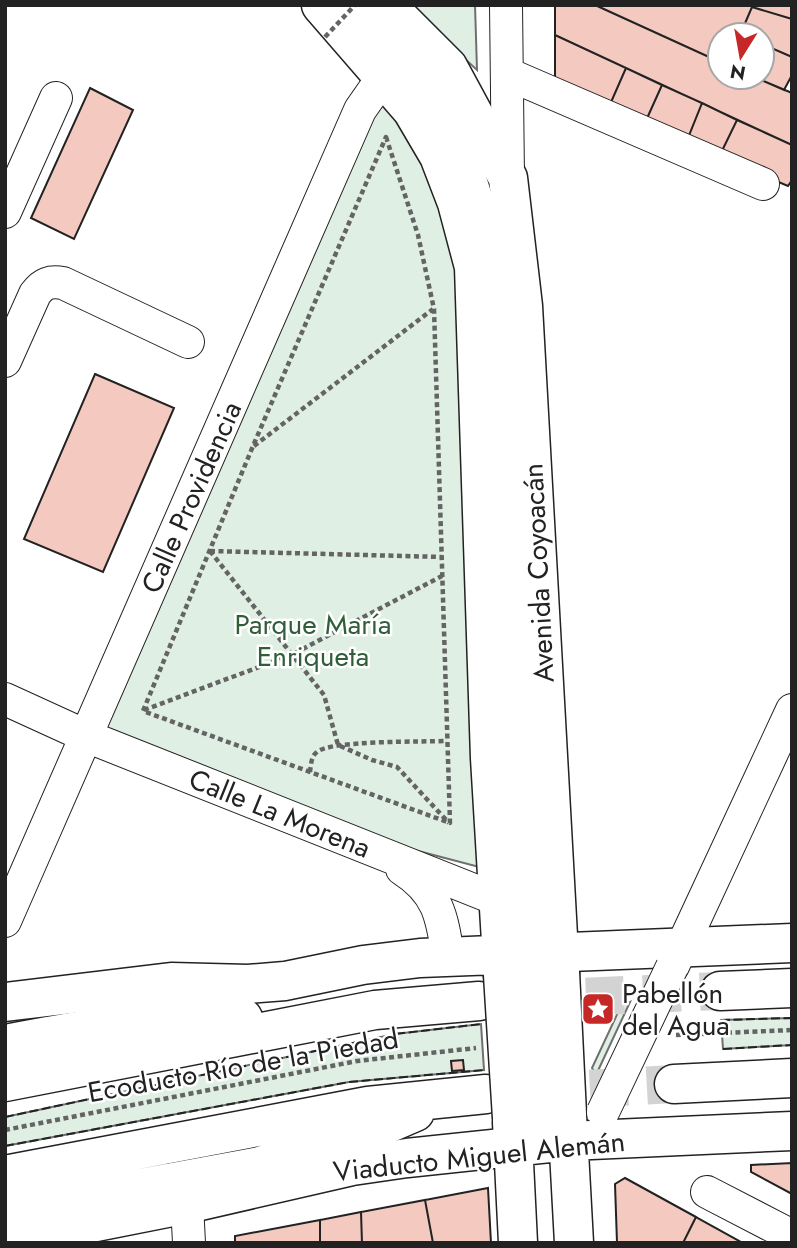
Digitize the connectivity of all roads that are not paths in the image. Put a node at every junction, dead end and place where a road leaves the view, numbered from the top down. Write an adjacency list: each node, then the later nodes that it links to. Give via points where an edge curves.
1 (353, 5): 17 (street, via 416,77 439,111 475,190 494,272)
2 (386, 5): 8 (main road, via 448,67)
3 (506, 5): 5 (street, Avenida Coyoacán)
4 (323, 21): 6 (main road, Avenida Coyoacán)
5 (508, 74): 8 (street, Avenida Coyoacán); 9 (street)
6 (383, 77): 15 (street, Calle Providencia, via 360,110); 17 (main road, Avenida Coyoacán, via 412,110 439,156 474,267 489,744)
7 (56, 98): 10 (street)
8 (508, 178): 22 (main road, Avenida Coyoacán, via 523,306)
9 (763, 184)
10 (5, 212)
11 (188, 342): 12 (street, via 52,281 35,294)
12 (5, 360)
13 (5, 699): 15 (street, Calle La Morena)
14 (792, 710): 21 (street)
15 (86, 736): 16 (street, Calle La Morena); 18 (street, Calle Providencia)
16 (368, 848): 17 (street, Calle La Morena); 20 (street, via 413,876 430,893 443,921)
17 (510, 904): 22 (main road, Avenida Coyoacán); 22 (street, Calle La Morena)
18 (5, 920)
19 (792, 943): 21 (main road)
20 (448, 957): 22 (main road); 25 (main road, via 363,965 285,981 170,982)
21 (677, 957): 22 (main road); 31 (street, bridge)
22 (526, 963): 26 (main road, via 375,1010); 31 (main road, Avenida Coyoacán, bridge); 31 (main road, Avenida Coyoacán, bridge)
23 (792, 988): 24 (main road)
24 (719, 991)
25 (5, 1002)
26 (315, 1021): 27 (main road, via 204,1017 142,1021); 29 (main road)
27 (5, 1044)
28 (792, 1078): 30 (main road)
29 (5, 1082)
30 (674, 1084)
31 (531, 1120): 32 (main road, Viaducto Miguel Alemán); 33 (main road, Viaducto Miguel Alemán, via 368,1105); 35 (main road, Viaducto Miguel Alemán); 36 (main road, via 364,1134 260,1166); 40 (main road); 41 (street); 42 (street, via 556,1181); 43 (main road)
32 (792, 1130)
33 (5, 1175)
34 (707, 1192): 37 (street)
35 (187, 1203): 38 (main road, Viaducto Miguel Alemán); 39 (street)
36 (5, 1213)
37 (792, 1236)
38 (5, 1240)
39 (189, 1243)
40 (517, 1243)
41 (529, 1243)
42 (558, 1243)
43 (573, 1243)

